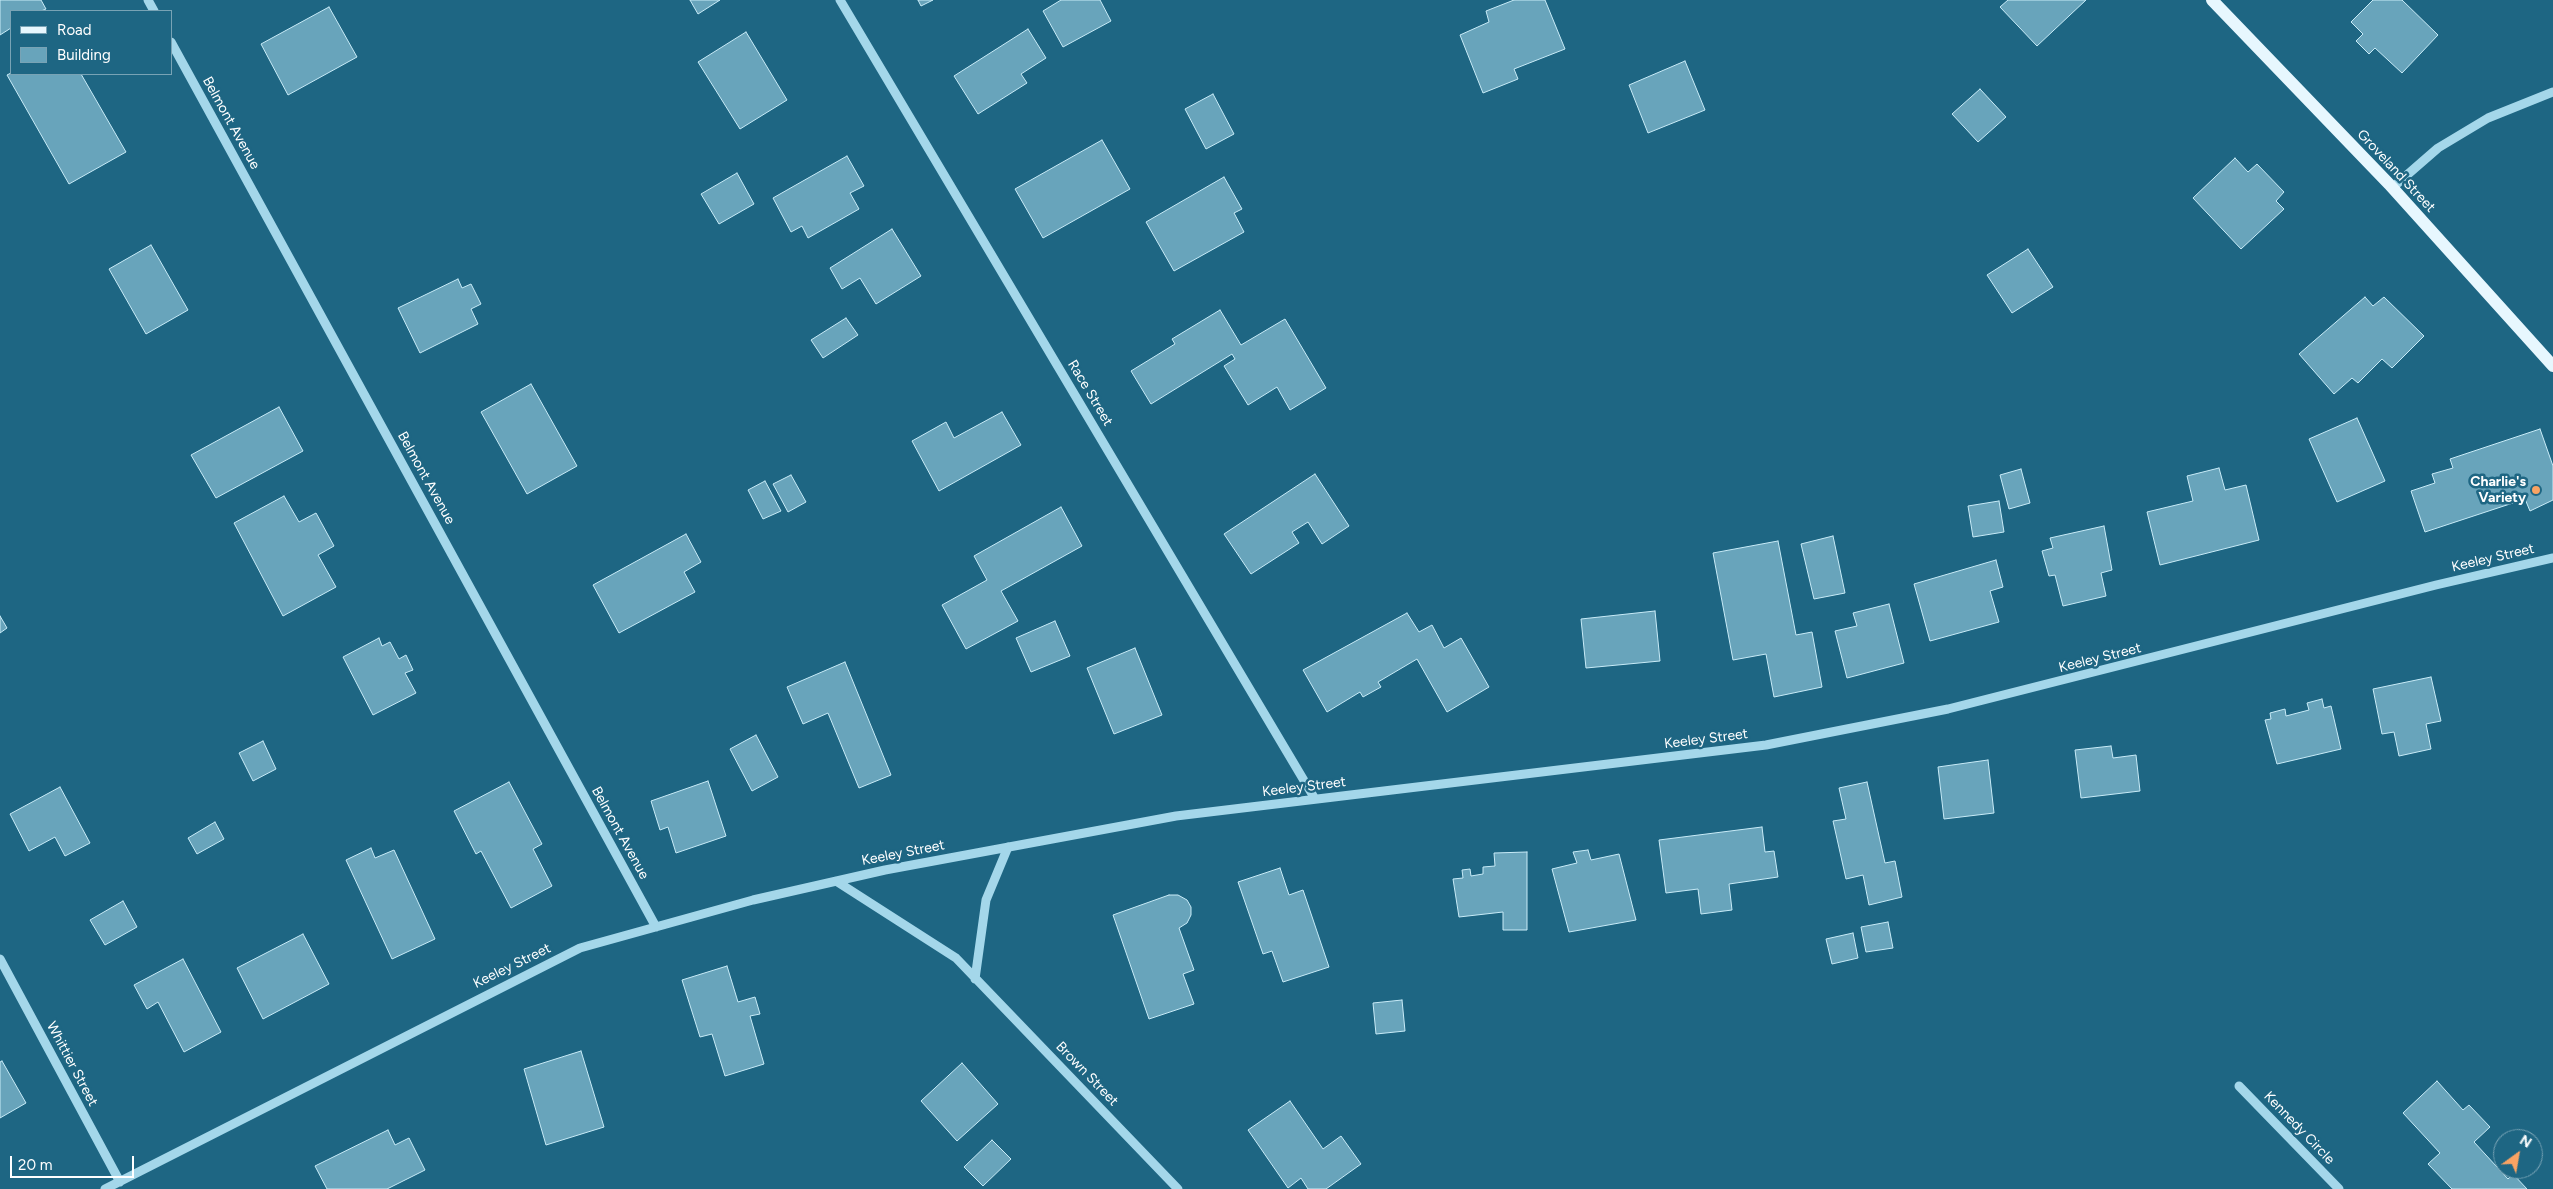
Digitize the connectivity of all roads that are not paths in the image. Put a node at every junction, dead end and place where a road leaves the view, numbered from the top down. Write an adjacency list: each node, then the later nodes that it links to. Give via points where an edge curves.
1 (840, 0): 8 (street, Race Street)
2 (2212, 0): 5 (main road, Groveland Street)
3 (172, 44): 11 (street, Belmont Avenue)
4 (2553, 92): 5 (street, via 2488,118 2438,148)
5 (2392, 188): 6 (main road, Groveland Street)
6 (2553, 366)
7 (2553, 558): 8 (street, Keeley Street, via 1948,710 1776,743)
8 (1315, 799): 9 (street, Keeley Street, via 1176,816)
9 (1008, 847): 10 (street, Keeley Street); 13 (street, via 986,900)
10 (836, 881): 11 (street, Keeley Street); 13 (street, Brown Street, via 956,958)
11 (656, 927): 15 (street, Keeley Street, via 580,948)
12 (0, 959): 15 (street, Whittier Street)
13 (975, 979): 17 (street, Brown Street)
14 (2239, 1086): 18 (street, Kennedy Circle)
15 (120, 1182): 16 (street, Keeley Street)
16 (105, 1189)
17 (1178, 1189)
18 (2339, 1189)

